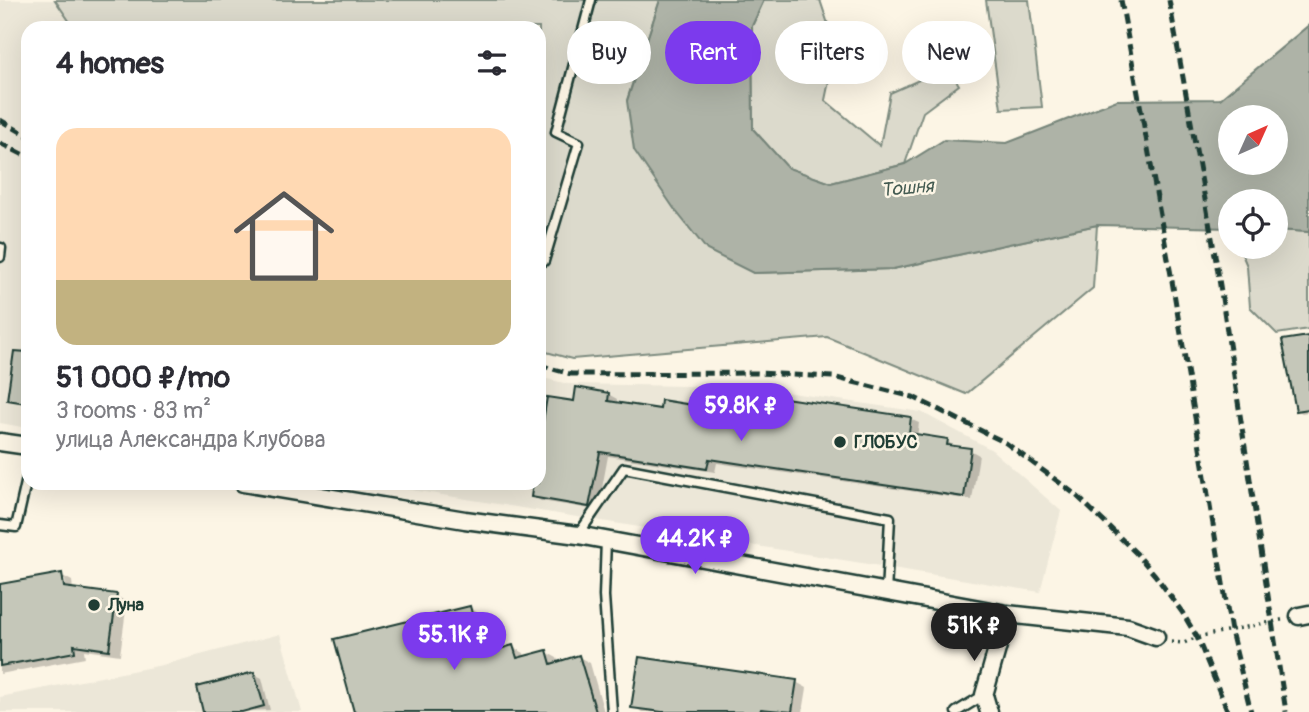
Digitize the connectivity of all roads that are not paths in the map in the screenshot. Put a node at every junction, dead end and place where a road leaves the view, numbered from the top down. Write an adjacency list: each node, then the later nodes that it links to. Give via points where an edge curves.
1 (591, 0): 2 (lane, via 556,132 579,143)
2 (546, 254)
3 (0, 442): 4 (street)
4 (21, 445)
5 (24, 490): 7 (lane, via 16,527)
6 (285, 490): 8 (street)
7 (0, 525)
8 (578, 536): 9 (street); 10 (lane, via 624,468 890,517)
9 (606, 541): 10 (street); 14 (lane, via 604,596)
10 (886, 593): 11 (street)
11 (1007, 614): 12 (street, via 1128,627); 13 (street)
12 (1156, 637)
13 (984, 695): 15 (lane); 16 (street)
14 (612, 712)
15 (956, 712)
16 (989, 712)

